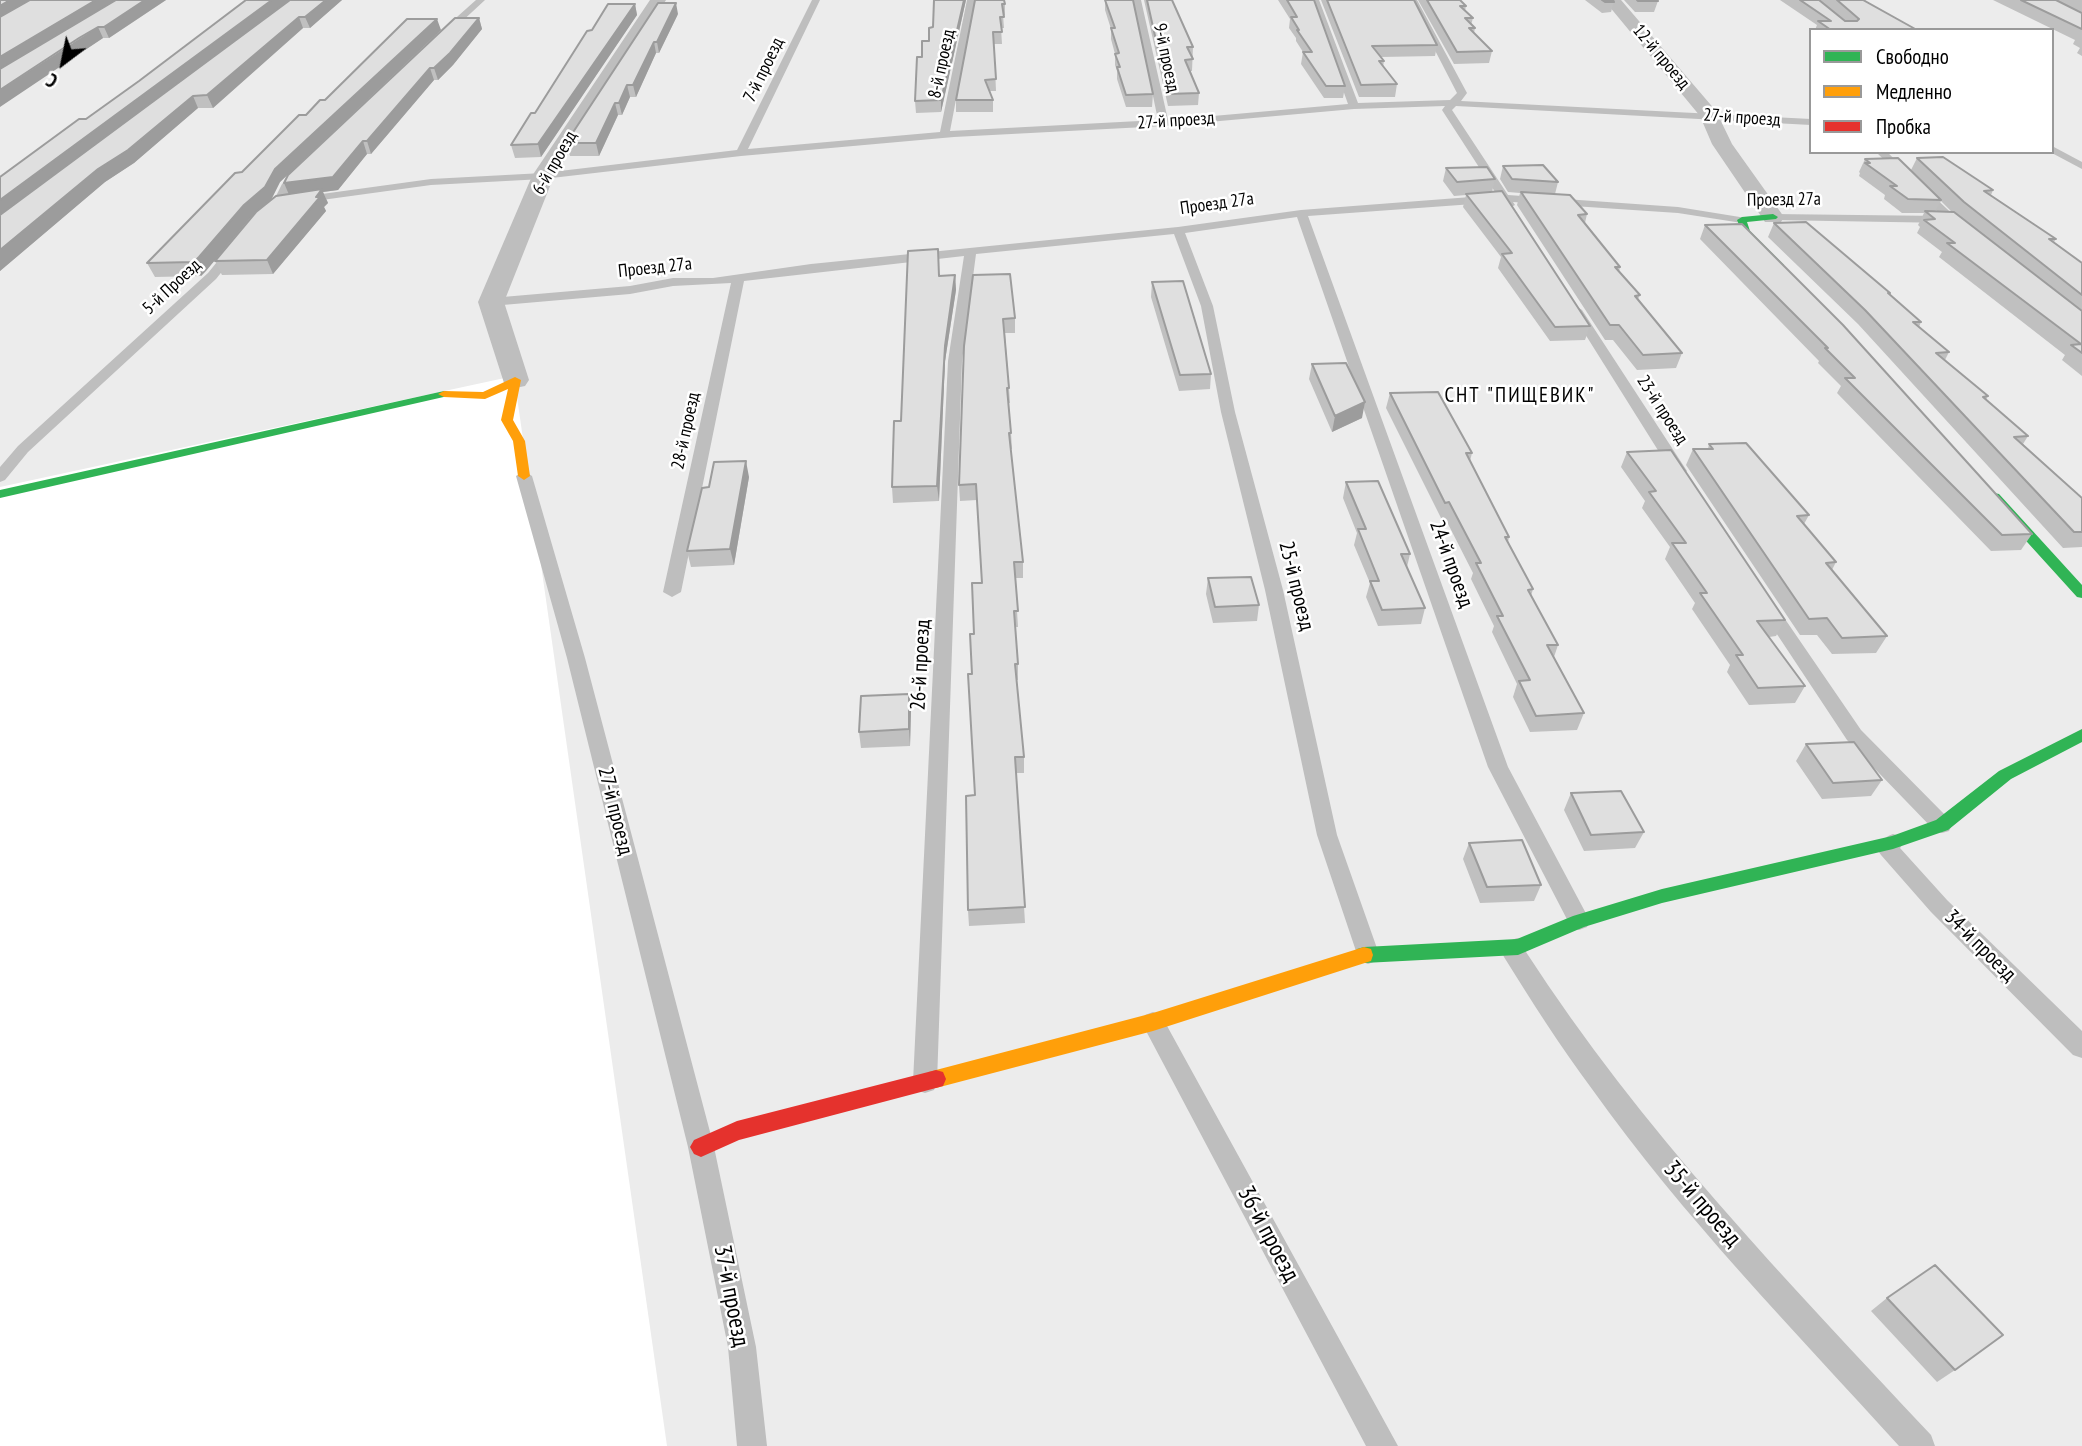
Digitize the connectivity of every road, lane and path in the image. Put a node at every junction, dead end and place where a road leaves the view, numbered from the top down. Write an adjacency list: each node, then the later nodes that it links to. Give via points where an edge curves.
1 (481, 0): 9 (lane)
2 (658, 0): 21 (street, 6-й проезд)
3 (816, 0): 17 (lane, 7-й проезд)
4 (971, 0): 15 (lane, 8-й проезд)
5 (1137, 0): 14 (lane, 9-й проезд)
6 (1315, 0): 11 (lane)
7 (1413, 0): 10 (lane, via 1462,93)
8 (1612, 0): 12 (street, 12-й проезд)
9 (430, 48)
10 (1453, 103): 11 (lane, 27-й проезд); 12 (lane, 27-й проезд); 22 (lane, via 1447,110)
11 (1354, 106): 14 (lane, 27-й проезд)
12 (1709, 115): 13 (lane, 27-й проезд); 25 (street, 12-й проезд, via 1722,144)
13 (1809, 122)
14 (1164, 123): 15 (lane, 27-й проезд)
15 (944, 135): 17 (lane, 27-й проезд)
16 (2054, 150): 20 (lane)
17 (741, 153): 21 (lane, 27-й проезд)
18 (1883, 154): 27 (lane)
19 (314, 160): 23 (lane, via 286,186)
20 (2082, 166)
21 (543, 176): 23 (lane, 27-й проезд, via 431,182); 37 (street, 6-й проезд)
22 (1504, 198): 24 (lane, Проезд 27а); 26 (lane, Проезд 27а, via 1678,210); 28 (lane)
23 (278, 204): 29 (lane)
24 (1301, 213): 30 (lane, Проезд 27а); 51 (lane, 24-й проезд, via 1498,767)
25 (1773, 217): 26 (street, Проезд 27а); 27 (lane, Проезд 27а)
26 (1742, 220): 34 (street, via 1746,232)
27 (1951, 220): 31 (lane)
28 (1519, 221)
29 (256, 222)
30 (1178, 229): 33 (lane, Проезд 27а); 53 (lane, 25-й проезд, via 1207,306 1326,835)
31 (1972, 237)
32 (242, 240): 41 (lane, 5-й Проезд, via 212,276 23,449)
33 (971, 251): 35 (lane, Проезд 27а); 56 (lane, 26-й проезд, via 955,361)
34 (1791, 277)
35 (738, 279): 37 (lane, Проезд 27а); 45 (lane, 28-й проезд)
36 (1564, 292): 43 (lane, 23-й проезд)
37 (491, 302): 38 (street)
38 (515, 380): 39 (street); 39 (street)
39 (497, 402): 40 (street, via 519,441); 44 (street, via 422,397)
40 (524, 476): 57 (lane, 27-й проезд, via 580,671)
41 (0, 477)
42 (1982, 484): 47 (street)
43 (1691, 490)
44 (0, 494)
45 (672, 592)
46 (1758, 592): 49 (lane, via 1854,735)
47 (2082, 594)
48 (2082, 735): 49 (street, via 2004,775)
49 (1942, 825): 50 (street)
50 (1893, 842): 51 (street, via 1662,895); 55 (lane, 34-й проезд, via 1888,849 1939,906)
51 (1579, 921): 52 (street)
52 (1518, 947): 53 (street); 60 (lane, 35-й проезд, via 1512,950 1550,1015 1687,1189)
53 (1368, 954): 54 (street)
54 (1153, 1022): 56 (street); 59 (lane, 36-й проезд)
55 (2082, 1047)
56 (925, 1082): 57 (street, via 737,1131)
57 (701, 1147): 58 (lane, 37-й проезд, via 741,1347)
58 (752, 1446)
59 (1383, 1446)
60 (1920, 1446)

